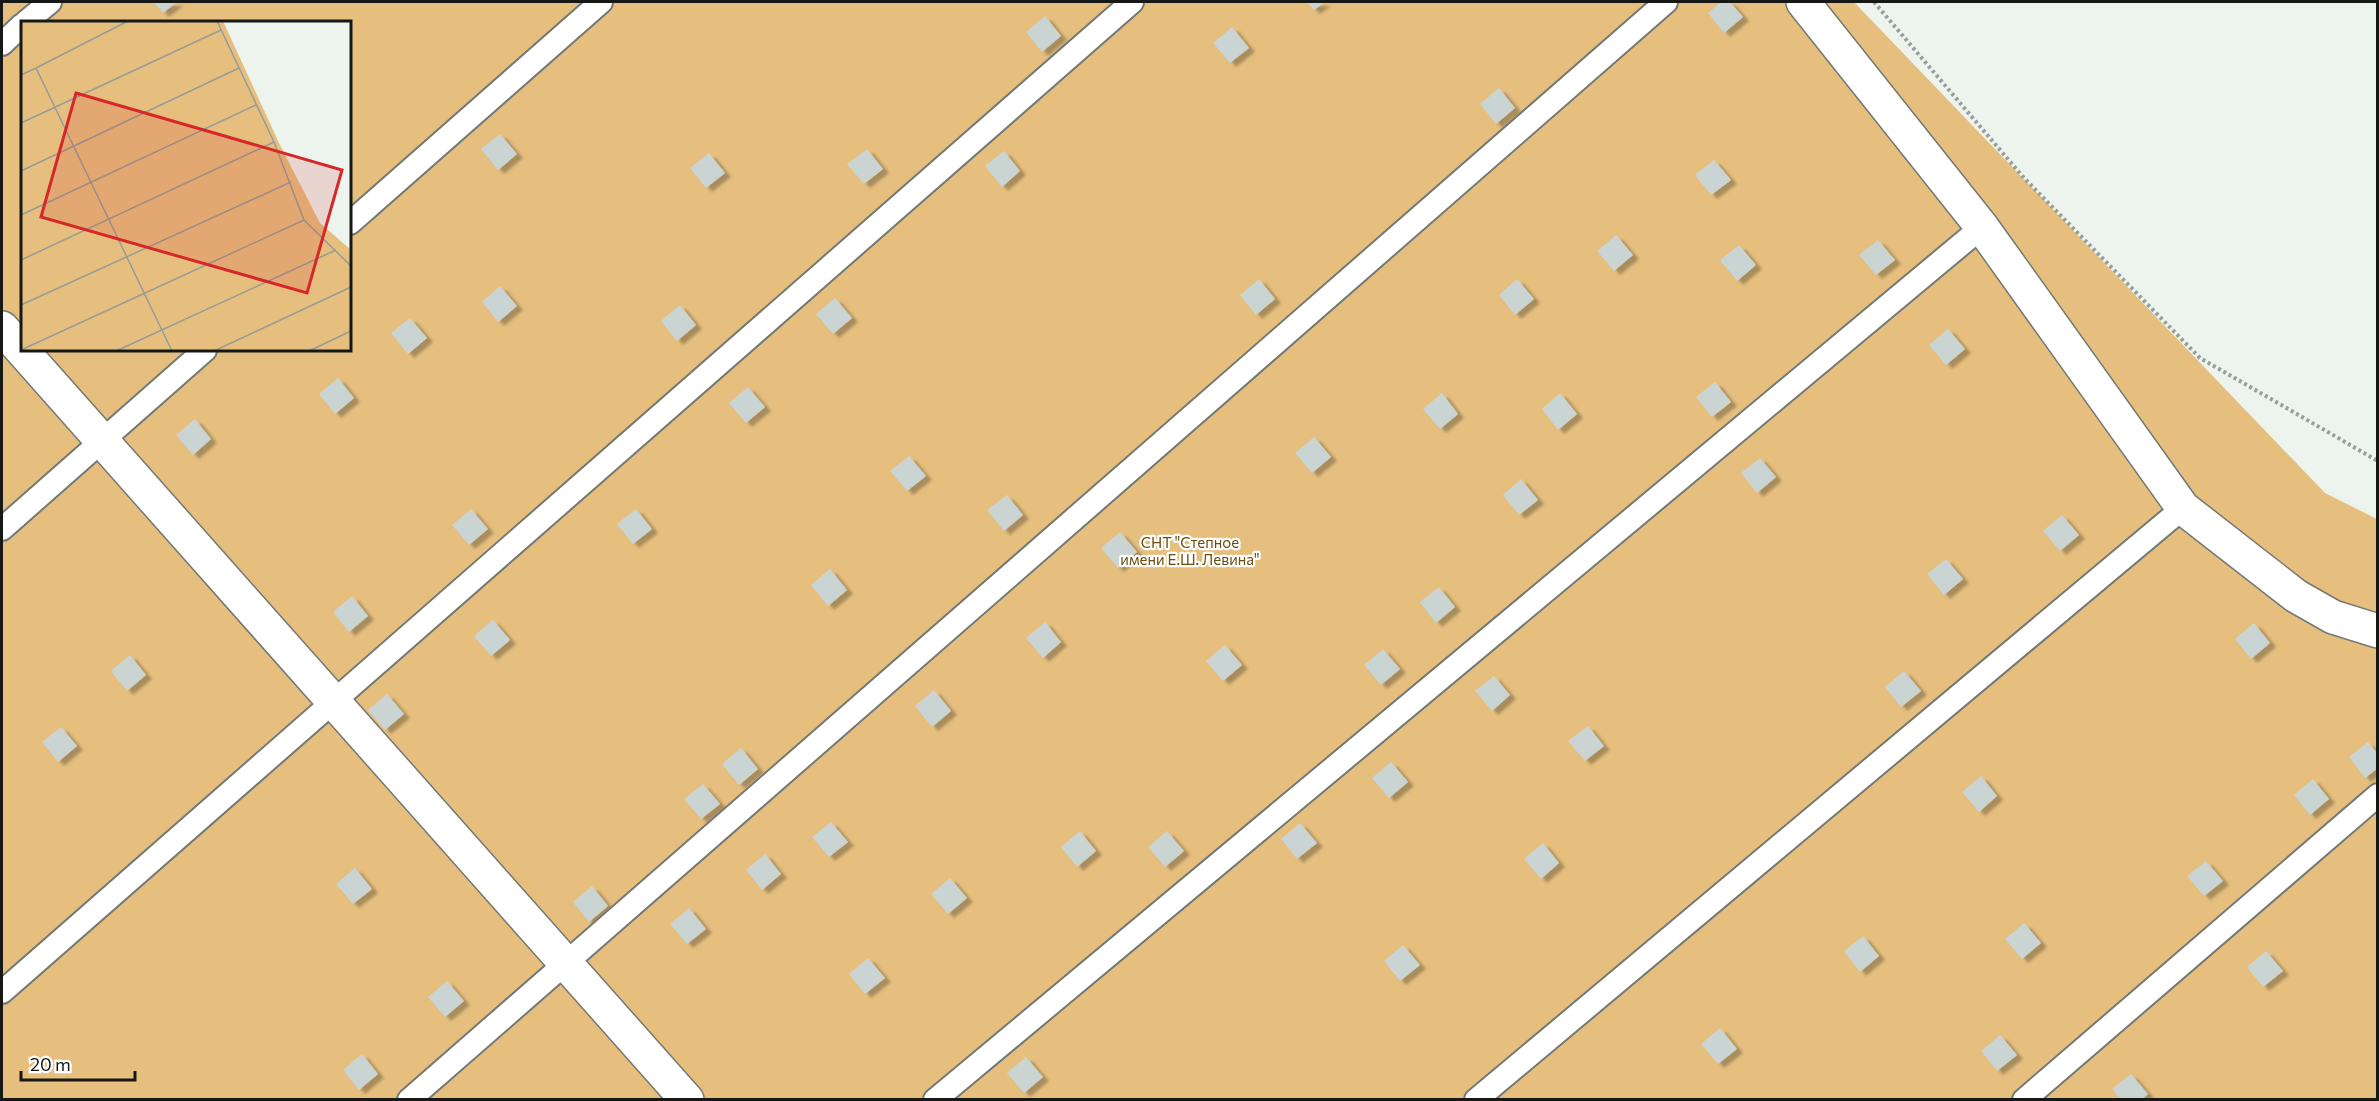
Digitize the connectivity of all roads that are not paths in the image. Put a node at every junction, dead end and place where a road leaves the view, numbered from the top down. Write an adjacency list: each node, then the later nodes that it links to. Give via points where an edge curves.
1 (50, 2): 6 (lane)
2 (601, 2): 9 (lane)
3 (1132, 2): 19 (lane)
4 (1666, 2): 21 (lane)
5 (1803, 2): 10 (street)
6 (28, 21)
7 (21, 27): 8 (lane)
8 (2, 44)
9 (351, 222)
10 (1982, 226): 16 (street); 25 (lane)
11 (2, 328): 12 (street)
12 (21, 350)
13 (22, 351): 15 (street)
14 (204, 351): 15 (lane)
15 (101, 441): 17 (lane); 19 (street)
16 (2183, 508): 18 (street, via 2296,596 2333,617); 26 (lane)
17 (2, 529)
18 (2378, 631)
19 (334, 702): 21 (street); 22 (lane)
20 (2378, 795): 27 (lane)
21 (565, 963): 23 (lane); 24 (street)
22 (2, 992)
23 (409, 1100)
24 (687, 1100)
25 (935, 1100)
26 (1476, 1100)
27 (2024, 1100)

